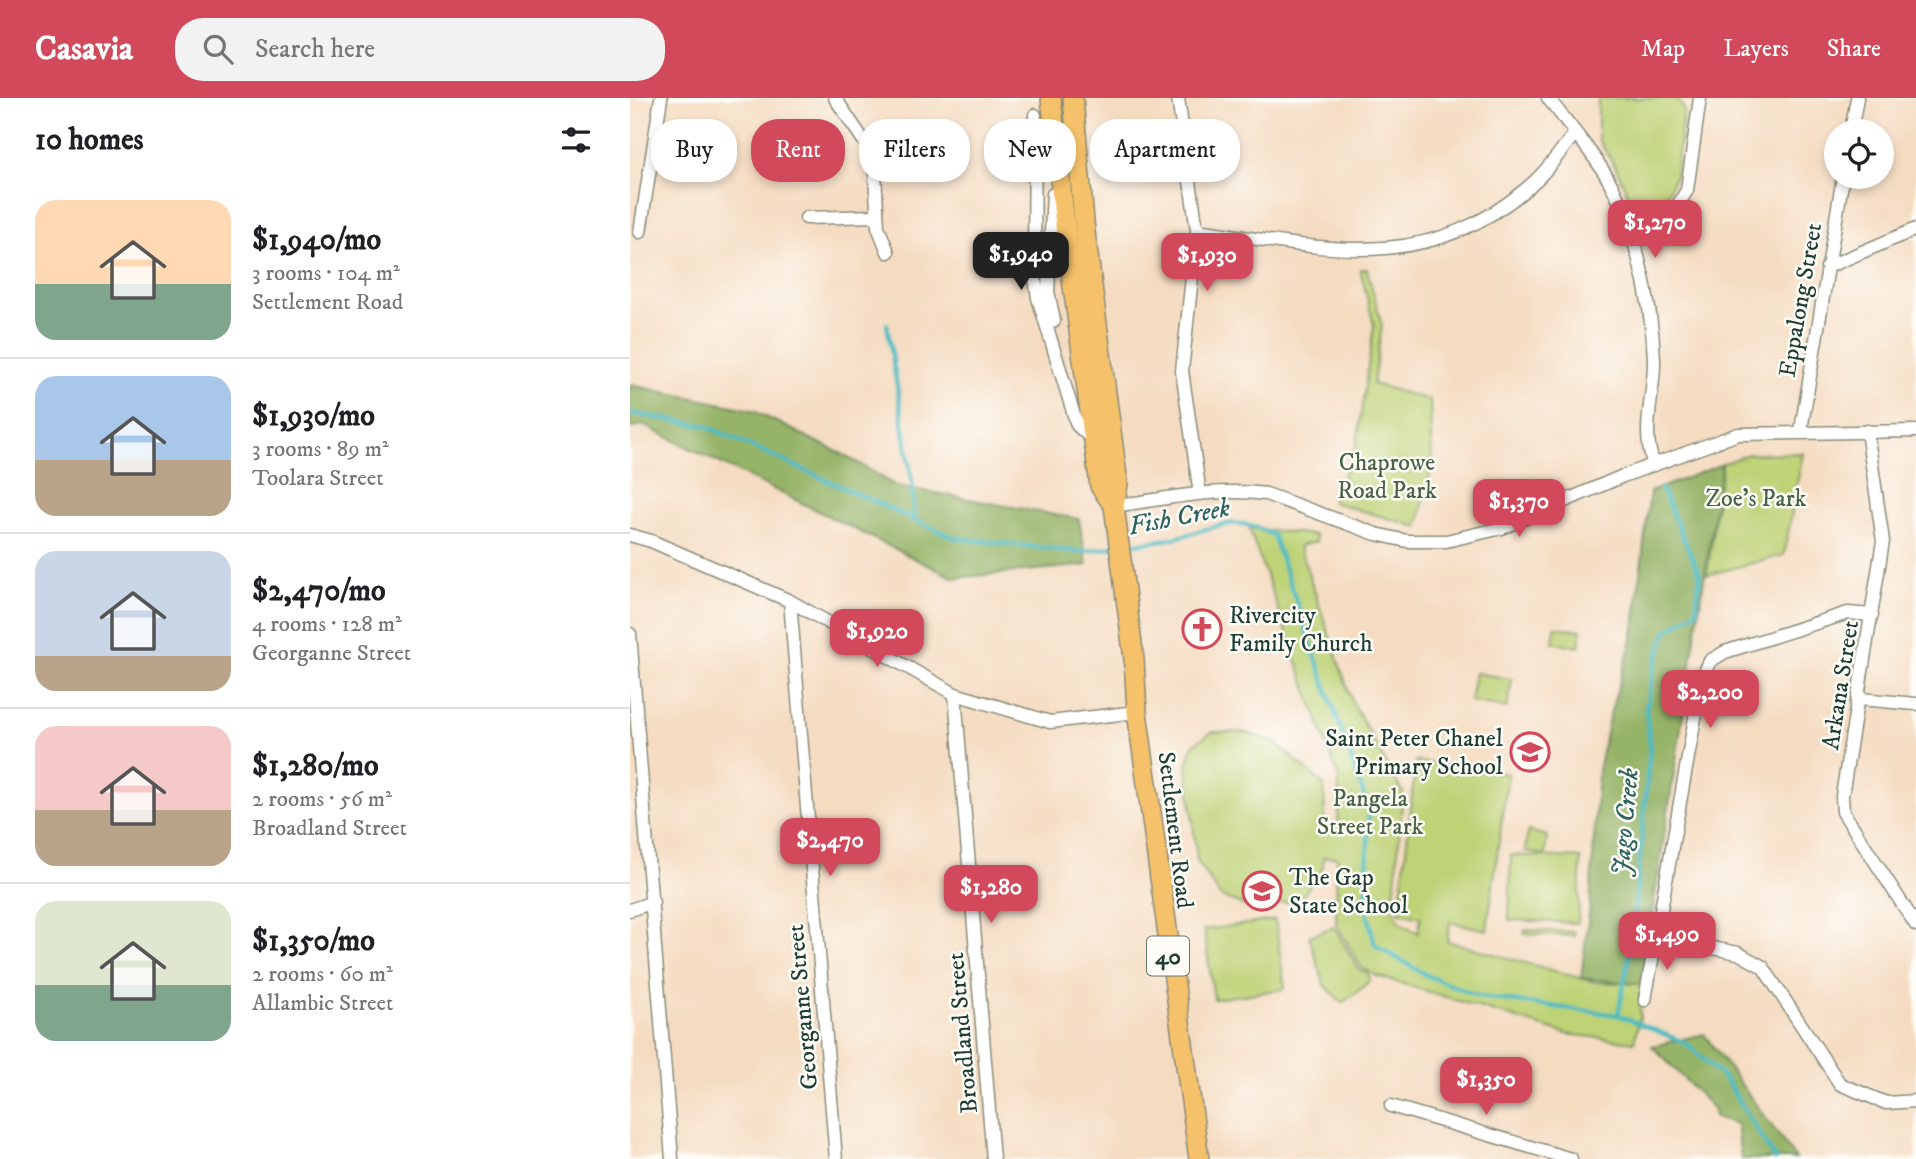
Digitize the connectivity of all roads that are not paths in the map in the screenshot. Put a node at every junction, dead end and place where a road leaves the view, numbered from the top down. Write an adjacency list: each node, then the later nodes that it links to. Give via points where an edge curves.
1 (661, 98): 20 (street)
2 (835, 98): 16 (street, via 874,156)
3 (1051, 98): 10 (main road, Settlement Road / 40)
4 (1073, 98): 24 (main road, Settlement Road / 40)
5 (1178, 98): 19 (street)
6 (1548, 98): 12 (street)
7 (1700, 98): 21 (street, via 1687,190 1669,220)
8 (1857, 98): 11 (street)
9 (1035, 115): 25 (street, via 1034,274)
10 (1053, 119)
11 (1853, 119)
12 (1576, 133): 19 (street, via 1528,188 1489,218 1418,246 1335,249); 21 (street, via 1602,168)
13 (1053, 182): 25 (street, via 1048,291 1058,334)
14 (1061, 182): 29 (main road, Settlement Road / 40)
15 (1841, 189): 23 (street, Eppalong Street)
16 (877, 216): 17 (street); 22 (street)
17 (806, 218)
18 (1916, 229): 23 (street)
19 (1197, 230): 31 (street, via 1182,371)
20 (640, 232)
21 (1634, 237): 30 (street, via 1653,334 1647,447)
22 (888, 252)
23 (1827, 267): 26 (street, Eppalong Street)
24 (1096, 316): 29 (main road, via 1092,357 1101,427); 32 (main road, Settlement Road / 40, via 1118,484)
25 (1057, 356): 29 (street, via 1077,425)
26 (1801, 430): 27 (street); 30 (street, via 1738,434)
27 (1867, 431): 28 (street); 35 (street, Arkana Street, via 1883,541)
28 (1916, 431)
29 (1094, 441): 32 (main road, Settlement Road / 40, via 1100,486)
30 (1654, 464): 31 (street, via 1502,528 1446,541 1407,541 1376,534 1266,494)
31 (1200, 494): 32 (street)
32 (1114, 506): 40 (main road, Settlement Road / 40)
33 (630, 535): 34 (street)
34 (790, 601): 37 (street); 50 (street, Georganne Street)
35 (1872, 615): 38 (street, Arkana Street); 45 (street, via 1848,613 1725,652 1710,661 1702,678)
36 (630, 634): 41 (street)
37 (955, 694): 40 (street, via 1050,722); 51 (street, Broadland Street)
38 (1860, 699): 39 (street); 44 (street, Arkana Street, via 1843,812)
39 (1916, 704)
40 (1137, 712): 52 (main road, Settlement Road / 40)
41 (633, 717): 42 (street)
42 (653, 902): 43 (street); 49 (street)
43 (630, 911)
44 (1916, 925)
45 (1657, 937): 46 (street); 47 (street, via 1738,953 1763,967 1840,1084 1886,1103)
46 (1645, 1000)
47 (1916, 1101)
48 (1391, 1106): 53 (street)
49 (672, 1159)
50 (836, 1159)
51 (993, 1159)
52 (1199, 1159)
53 (1572, 1159)

